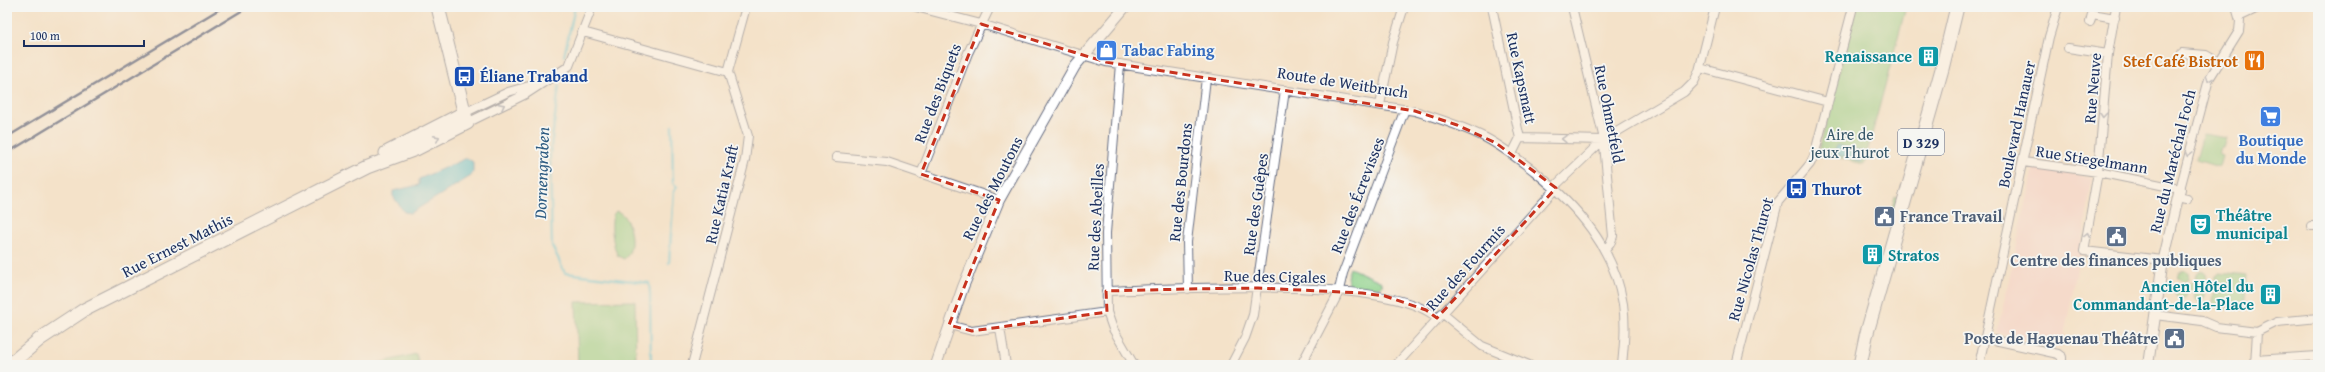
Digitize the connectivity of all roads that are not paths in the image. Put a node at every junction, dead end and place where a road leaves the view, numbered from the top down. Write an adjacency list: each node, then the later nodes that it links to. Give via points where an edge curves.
1 (437, 7): 35 (main road)
2 (592, 7): 21 (street)
3 (746, 7): 29 (street)
4 (916, 7): 20 (street, Route de Weitbruch)
5 (990, 7): 20 (street, Rue des Biquets)
6 (1125, 7): 25 (street, Rue des Moutons)
7 (1404, 7): 33 (street, via 1393,42)
8 (1492, 7): 36 (street, Rue Kapsmatt)
9 (1572, 7): 37 (street, Rue Ohmetfeld)
10 (1715, 7): 28 (street, Rue des Fourmis)
11 (1853, 7): 32 (street, Rue Nicolas Thurot)
12 (1957, 7): 73 (main road, D 329)
13 (2058, 7): 40 (street, Boulevard Hanauer, via 2049,37)
14 (2116, 7): 17 (street, Rue Neuve)
15 (2236, 7): 18 (street)
16 (2260, 7): 18 (street)
17 (2115, 18): 19 (street, via 2092,14); 23 (street, Rue Neuve)
18 (2239, 19): 26 (street, Rue du Maréchal Foch, via 2237,36)
19 (2090, 22)
20 (981, 24): 25 (street, Route de Weitbruch); 42 (street, Rue des Biquets)
21 (583, 32): 29 (street); 35 (street, via 569,66 526,94)
22 (2068, 48): 23 (street)
23 (2108, 54): 41 (street, Rue Neuve, one-way to 41)
24 (2182, 54): 26 (street, via 2206,54)
25 (1083, 55): 27 (street, Route de Weitbruch); 45 (street, Rue des Moutons)
26 (2218, 62): 44 (street, Rue du Maréchal Foch, one-way to 44, via 2208,81)
27 (1120, 64): 30 (street, Route de Weitbruch); 50 (street, Rue des Abeilles, via 1106,233)
28 (1700, 68): 32 (street); 37 (street, Rue des Fourmis, via 1694,82 1684,92)
29 (728, 72): 63 (street, Rue Katia Kraft, via 748,136 738,189)
30 (1206, 78): 31 (street, Route de Weitbruch); 49 (street, Rue des Bourdons, via 1186,242)
31 (1285, 90): 33 (street, Route de Weitbruch); 48 (street, Rue des Guêpes)
32 (1828, 102): 72 (street, Rue Nicolas Thurot, via 1813,158 1778,202)
33 (1380, 105): 34 (street, Route de Weitbruch)
34 (1405, 109): 38 (street, Route de Weitbruch, via 1457,125); 51 (street, Rue des Écrevisses, via 1343,272)
35 (462, 120): 62 (main road, Rue Ernest Mathis, via 411,151 367,167 84,310 40,339)
36 (1520, 138): 37 (street, one-way to 36); 38 (street, Rue Kapsmatt)
37 (1604, 140): 43 (street, Rue des Fourmis, via 1557,184); 46 (street, Rue Ohmetfeld, via 1613,236)
38 (1512, 154): 43 (street, Route de Weitbruch)
39 (836, 157): 42 (street, via 887,162)
40 (2023, 162): 41 (street, Rue Stiegelmann); 59 (street, Boulevard Hanauer)
41 (2098, 172): 44 (street, Rue Stiegelmann); 47 (street, Rue Neuve, one-way to 41, via 2084,250)
42 (921, 174): 45 (street)
43 (1556, 188): 46 (street, Route de Weitbruch, via 1574,206); 54 (street, Rue des Fourmis)
44 (2182, 195): 47 (street, Rue du Maréchal Foch)
45 (999, 200): 56 (street, Rue des Moutons)
46 (1605, 250): 71 (street, Route de Weitbruch, via 1615,274 1623,305)
47 (2163, 260): 53 (street, Rue du Maréchal Foch)
48 (1258, 288): 49 (street, Rue des Cigales); 51 (street, Rue des Cigales); 67 (street, Rue des Guêpes, via 1245,338)
49 (1188, 289): 50 (street, Rue des Cigales)
50 (1106, 291): 52 (street, Rue des Abeilles)
51 (1339, 291): 54 (street, Rue des Cigales, via 1385,296); 68 (street, Rue des Écrevisses)
52 (1107, 312): 57 (street); 66 (street, Rue des Abeilles, via 1113,329)
53 (2155, 315): 58 (street); 76 (street, Rue du Maréchal Foch)
54 (1439, 316): 69 (street, Rue des Fourmis); 70 (street, Rue des Cigales, via 1493,352)
55 (2318, 318): 58 (street, via 2277,322)
56 (949, 325): 57 (street, via 972,331); 64 (street, Rue des Moutons)
57 (1000, 328): 65 (street)
58 (2257, 332): 61 (street)
59 (1985, 338): 74 (street, Boulevard Hanauer); 75 (street, via 2058,354 2062,357)
60 (2318, 356): 61 (street)
61 (2255, 362)
62 (9, 365)
63 (692, 365)
64 (936, 365)
65 (1006, 365)
66 (1134, 365)
67 (1231, 365)
68 (1301, 365)
69 (1396, 365)
70 (1529, 365)
71 (1622, 365)
72 (1736, 365)
73 (1860, 365)
74 (1979, 365)
75 (2062, 365)
76 (2148, 365)

